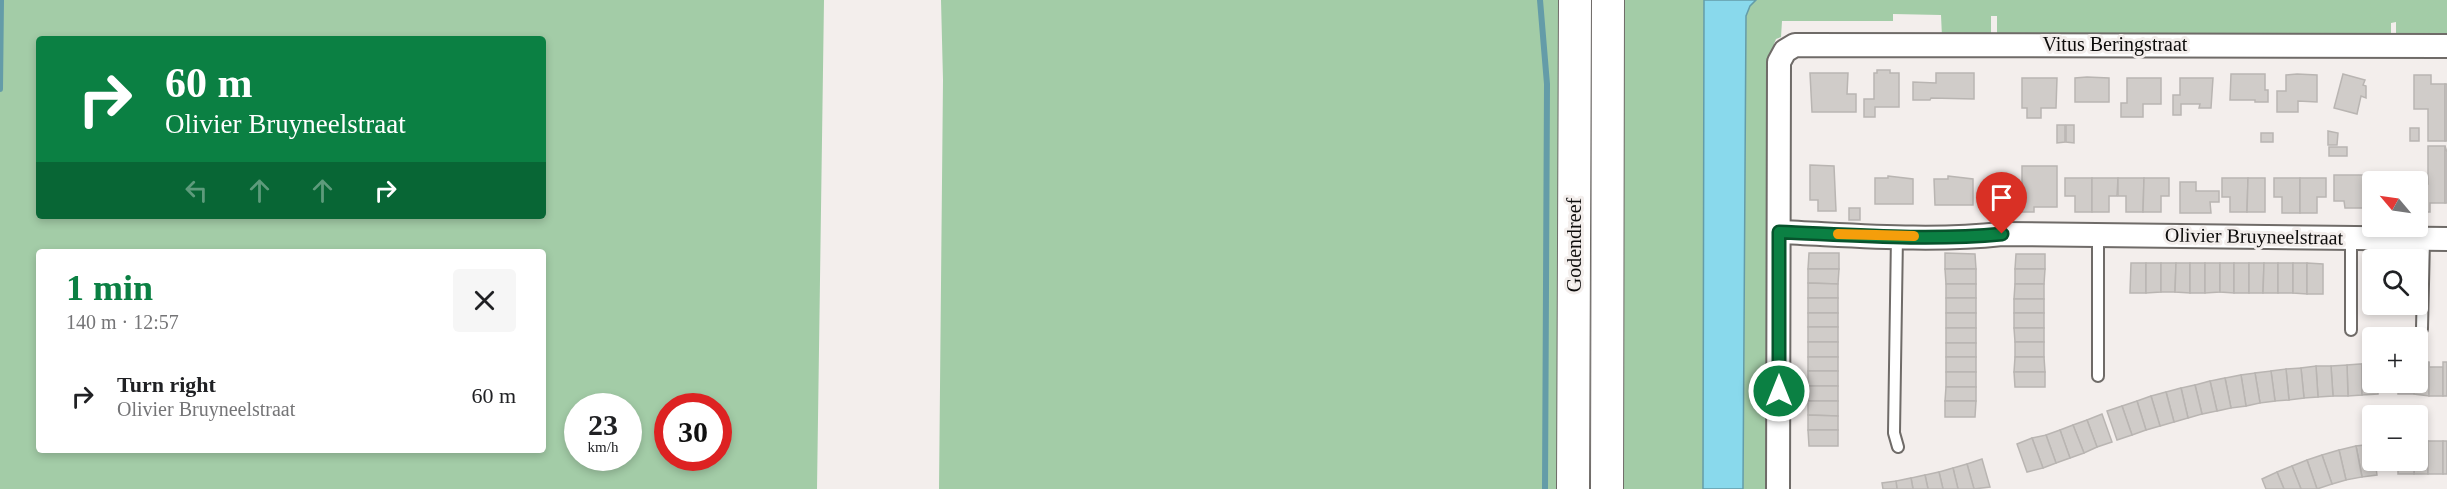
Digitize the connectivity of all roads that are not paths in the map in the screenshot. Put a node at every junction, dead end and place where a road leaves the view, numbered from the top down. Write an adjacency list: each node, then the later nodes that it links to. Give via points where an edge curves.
1 (1575, 0): 14 (main road, Godendreef)
2 (1608, 0): 15 (main road, Godendreef)
3 (2447, 46): 4 (street, Vitus Beringstraat, via 1795,45 1785,51 1779,62)
4 (1779, 232): 6 (street, Olivier Bruyneelstraat); 16 (street)
5 (2098, 234): 6 (street, Olivier Bruyneelstraat); 7 (street, Olivier Bruyneelstraat); 12 (lane)
6 (1897, 236): 13 (lane, via 1894,433)
7 (2351, 238): 8 (street, Olivier Bruyneelstraat); 11 (lane)
8 (2424, 239): 9 (street, Olivier Bruyneelstraat); 10 (lane)
9 (2447, 239)
10 (2422, 327)
11 (2351, 330)
12 (2098, 376)
13 (1898, 447)
14 (1573, 489)
15 (1607, 489)
16 (1778, 489)

